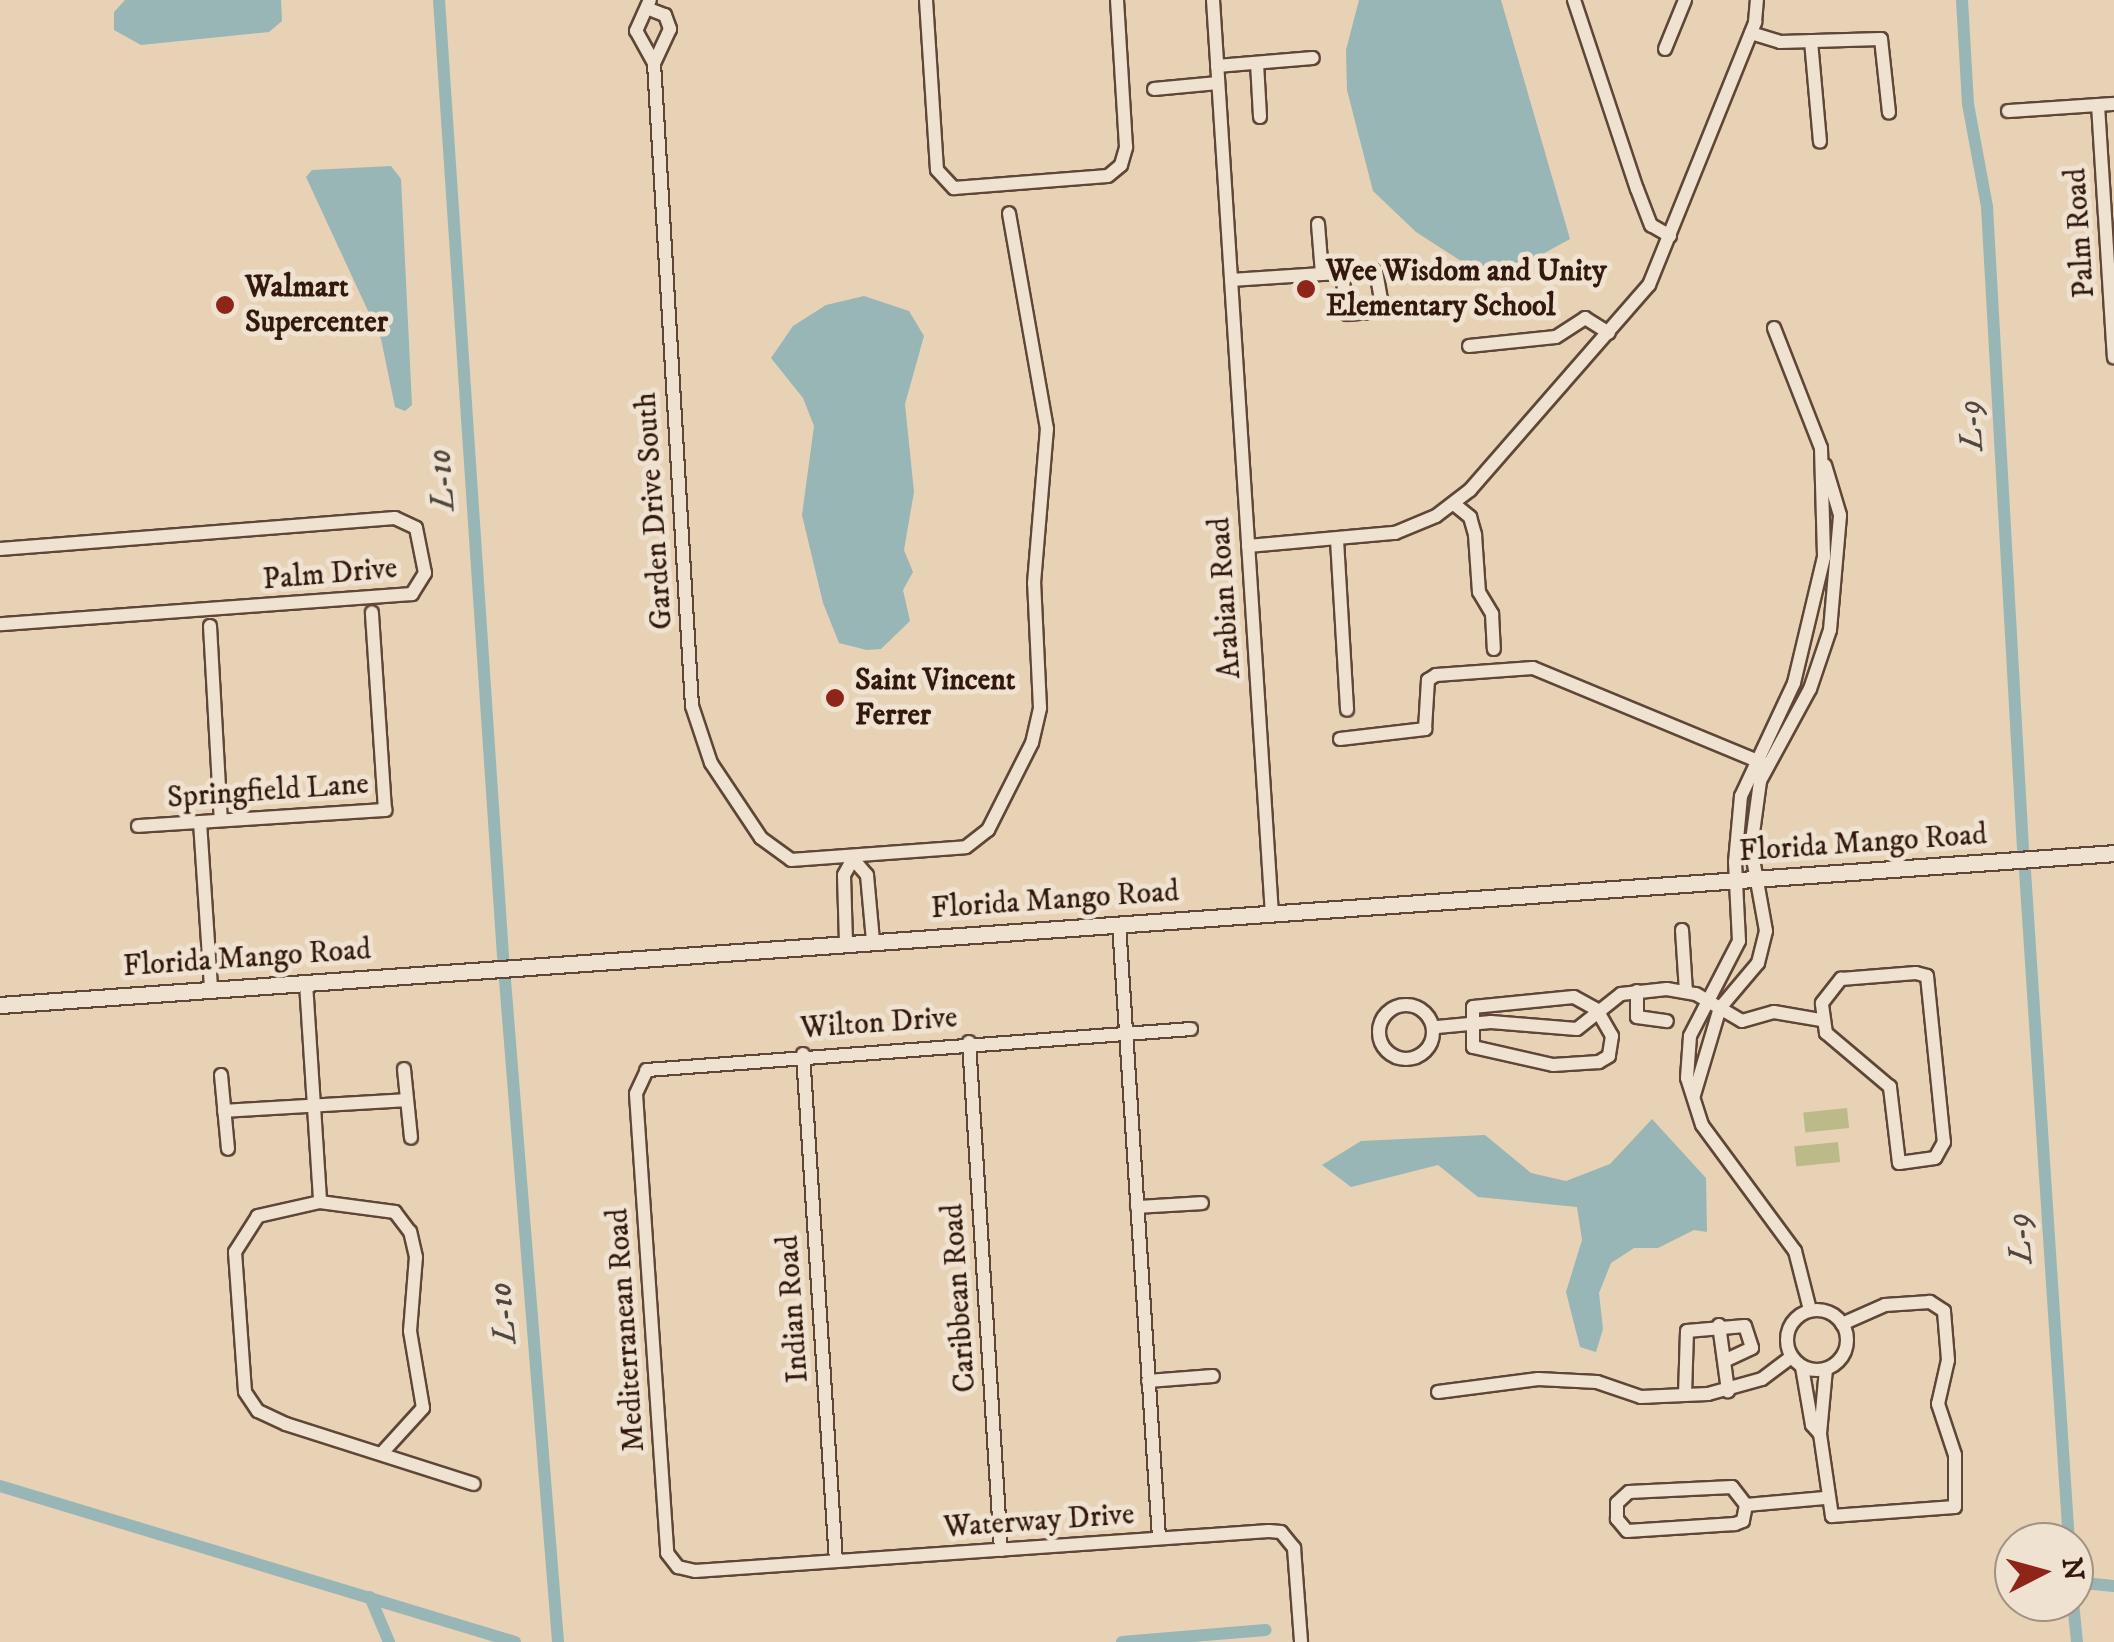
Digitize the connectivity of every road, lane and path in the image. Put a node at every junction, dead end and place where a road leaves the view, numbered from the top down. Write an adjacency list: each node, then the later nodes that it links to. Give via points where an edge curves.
1 (926, 0): 2 (street, via 938,170 954,188 1108,176 1121,164 1126,148)
2 (1117, 0)
3 (1213, 0): 14 (street, Arabian Road)
4 (1574, 0): 25 (street, via 1637,190 1652,225)
5 (1684, 0): 10 (street)
6 (1757, 0): 8 (street)
7 (650, 4): 12 (street, Garden Drive South, via 636,30); 12 (street, Garden Drive South, via 670,29)
8 (1751, 33): 9 (street, via 1780,42); 25 (street)
9 (1811, 41): 20 (street, via 1881,40); 22 (street)
10 (1664, 49)
11 (1313, 58): 13 (street)
12 (654, 63): 49 (street, Garden Drive South, via 696,726 711,763 767,846 801,862)
13 (1257, 63): 14 (street); 21 (street)
14 (1217, 66): 15 (street, Arabian Road)
15 (1218, 83): 16 (street); 28 (street, Arabian Road)
16 (1154, 88)
17 (2114, 104): 18 (street)
18 (2098, 105): 19 (street); 32 (street, Palm Road)
19 (2008, 111)
20 (1889, 113)
21 (1260, 117)
22 (1820, 142)
23 (1009, 213): 49 (street, Garden Drive South, via 1046,429 1034,583 1038,726 993,822 974,843 947,852)
24 (1318, 224): 27 (street)
25 (1670, 236): 30 (street, via 1649,285)
26 (1342, 273): 26 (street, via 1381,276 1383,311 1348,314); 27 (street)
27 (1322, 274): 28 (street)
28 (1231, 280): 36 (street, Arabian Road)
29 (1774, 328): 33 (street, via 1806,398)
30 (1609, 333): 31 (street, via 1585,318 1556,337); 34 (street)
31 (1468, 346)
32 (2114, 357)
33 (1824, 464): 44 (street, via 1824,558 1813,618); 44 (street, via 1840,515 1830,630 1810,690)
34 (1454, 504): 35 (street, via 1406,530); 41 (street, via 1470,518 1475,535)
35 (1338, 540): 36 (street); 42 (street)
36 (1248, 546): 52 (street, Arabian Road)
37 (0, 549): 39 (street, Palm Drive, via 395,518 416,528 425,574 412,594)
38 (372, 612): 45 (street, Springfield Lane, via 385,810)
39 (0, 624)
40 (210, 626): 45 (street)
41 (1494, 649)
42 (1347, 710)
43 (1340, 739): 44 (street, via 1425,729 1428,680 1436,675 1533,668)
44 (1762, 764): 50 (street, via 1752,848); 51 (street, via 1736,822)
45 (221, 820): 46 (street, Springfield Lane)
46 (200, 822): 47 (street, Springfield Lane); 58 (street)
47 (138, 826)
48 (2114, 853): 50 (street, Florida Mango Road)
49 (853, 859): 55 (street, via 866,875); 56 (street, via 844,875)
50 (1761, 878): 51 (street, Florida Mango Road); 63 (street, via 1766,930 1758,963)
51 (1737, 880): 52 (street, Florida Mango Road); 61 (street, via 1739,941)
52 (1272, 914): 53 (street, Florida Mango Road)
53 (1119, 924): 55 (street, Florida Mango Road); 70 (street)
54 (1682, 930): 60 (street)
55 (873, 941): 56 (street, Florida Mango Road)
56 (846, 943): 57 (street, Florida Mango Road)
57 (306, 983): 58 (street, Florida Mango Road); 78 (street)
58 (211, 990): 62 (street, Florida Mango Road)
59 (1637, 991): 60 (street); 64 (street); 66 (street, via 1637,1017)
60 (1686, 992): 61 (street)
61 (1706, 1000): 63 (street); 76 (street, via 1690,1036 1687,1078)
62 (0, 1005)
63 (1720, 1008): 65 (street, via 1750,1023 1774,1012); 76 (street, via 1699,1062)
64 (1597, 1010): 67 (street, via 1578,1030); 67 (street, via 1574,997 1482,1003 1473,1006); 67 (street, via 1613,1046 1599,1062 1553,1064 1520,1052 1481,1052)
65 (1821, 1020): 65 (street, via 1824,996 1841,979 1927,976 1944,1142 1935,1158 1899,1162 1890,1087 1826,1033)
66 (1667, 1021)
67 (1469, 1024): 68 (street)
68 (1436, 1027): 68 (street, via 1430,1012 1388,1012 1376,1023 1376,1041 1387,1053 1425,1051 1437,1040)
69 (1190, 1029): 70 (street, Wilton Drive)
70 (1126, 1034): 71 (street, Wilton Drive); 84 (street)
71 (968, 1042): 72 (street, Wilton Drive); 103 (street, Caribbean Road)
72 (803, 1054): 75 (street, Wilton Drive, via 654,1066); 104 (street, Indian Road)
73 (404, 1069): 77 (street)
74 (221, 1075): 79 (street)
75 (640, 1077): 105 (street, Mediterranean Road, via 667,1553)
76 (1694, 1097): 85 (street, via 1702,1125 1795,1251)
77 (407, 1100): 78 (street); 80 (street)
78 (316, 1105): 79 (street); 82 (street)
79 (224, 1111): 81 (street)
80 (410, 1138)
81 (228, 1149)
82 (320, 1202): 98 (street, via 395,1212 410,1232 416,1257 410,1331 423,1408); 98 (street, via 258,1216 234,1252 245,1392 258,1411)
83 (1202, 1203): 84 (street)
84 (1137, 1207): 93 (street)
85 (1810, 1310): 86 (street, via 1832,1313); 88 (street, via 1788,1328)
86 (1842, 1324): 91 (street, via 1845,1350); 100 (street, via 1885,1305 1930,1302 1944,1311 1948,1369 1938,1404 1956,1455 1958,1498 1948,1512 1841,1518 1827,1510)
87 (1719, 1325): 89 (street); 89 (street, via 1750,1332 1746,1356); 96 (street, via 1695,1328 1683,1338)
88 (1791, 1356): 90 (street); 95 (street, via 1762,1379)
89 (1726, 1360): 95 (street)
90 (1802, 1367): 91 (street); 97 (street, via 1812,1425)
91 (1826, 1369): 97 (street)
92 (1213, 1376): 93 (street)
93 (1148, 1381): 102 (street)
94 (1438, 1392): 96 (street, via 1538,1379 1599,1382 1641,1397)
95 (1728, 1392): 96 (street)
96 (1685, 1395)
97 (1820, 1434): 100 (street)
98 (382, 1453): 99 (street)
99 (474, 1484)
100 (1825, 1498): 101 (street)
101 (1746, 1505): 101 (street, via 1732,1487 1629,1492 1617,1503 1617,1518 1627,1532 1735,1524 1743,1521)
102 (1158, 1538): 103 (street, Waterway Drive); 106 (street, Waterway Drive, via 1281,1532 1297,1560)
103 (1001, 1550): 104 (street, Waterway Drive)
104 (836, 1562): 105 (street, Waterway Drive)
105 (686, 1570)
106 (1301, 1642)

